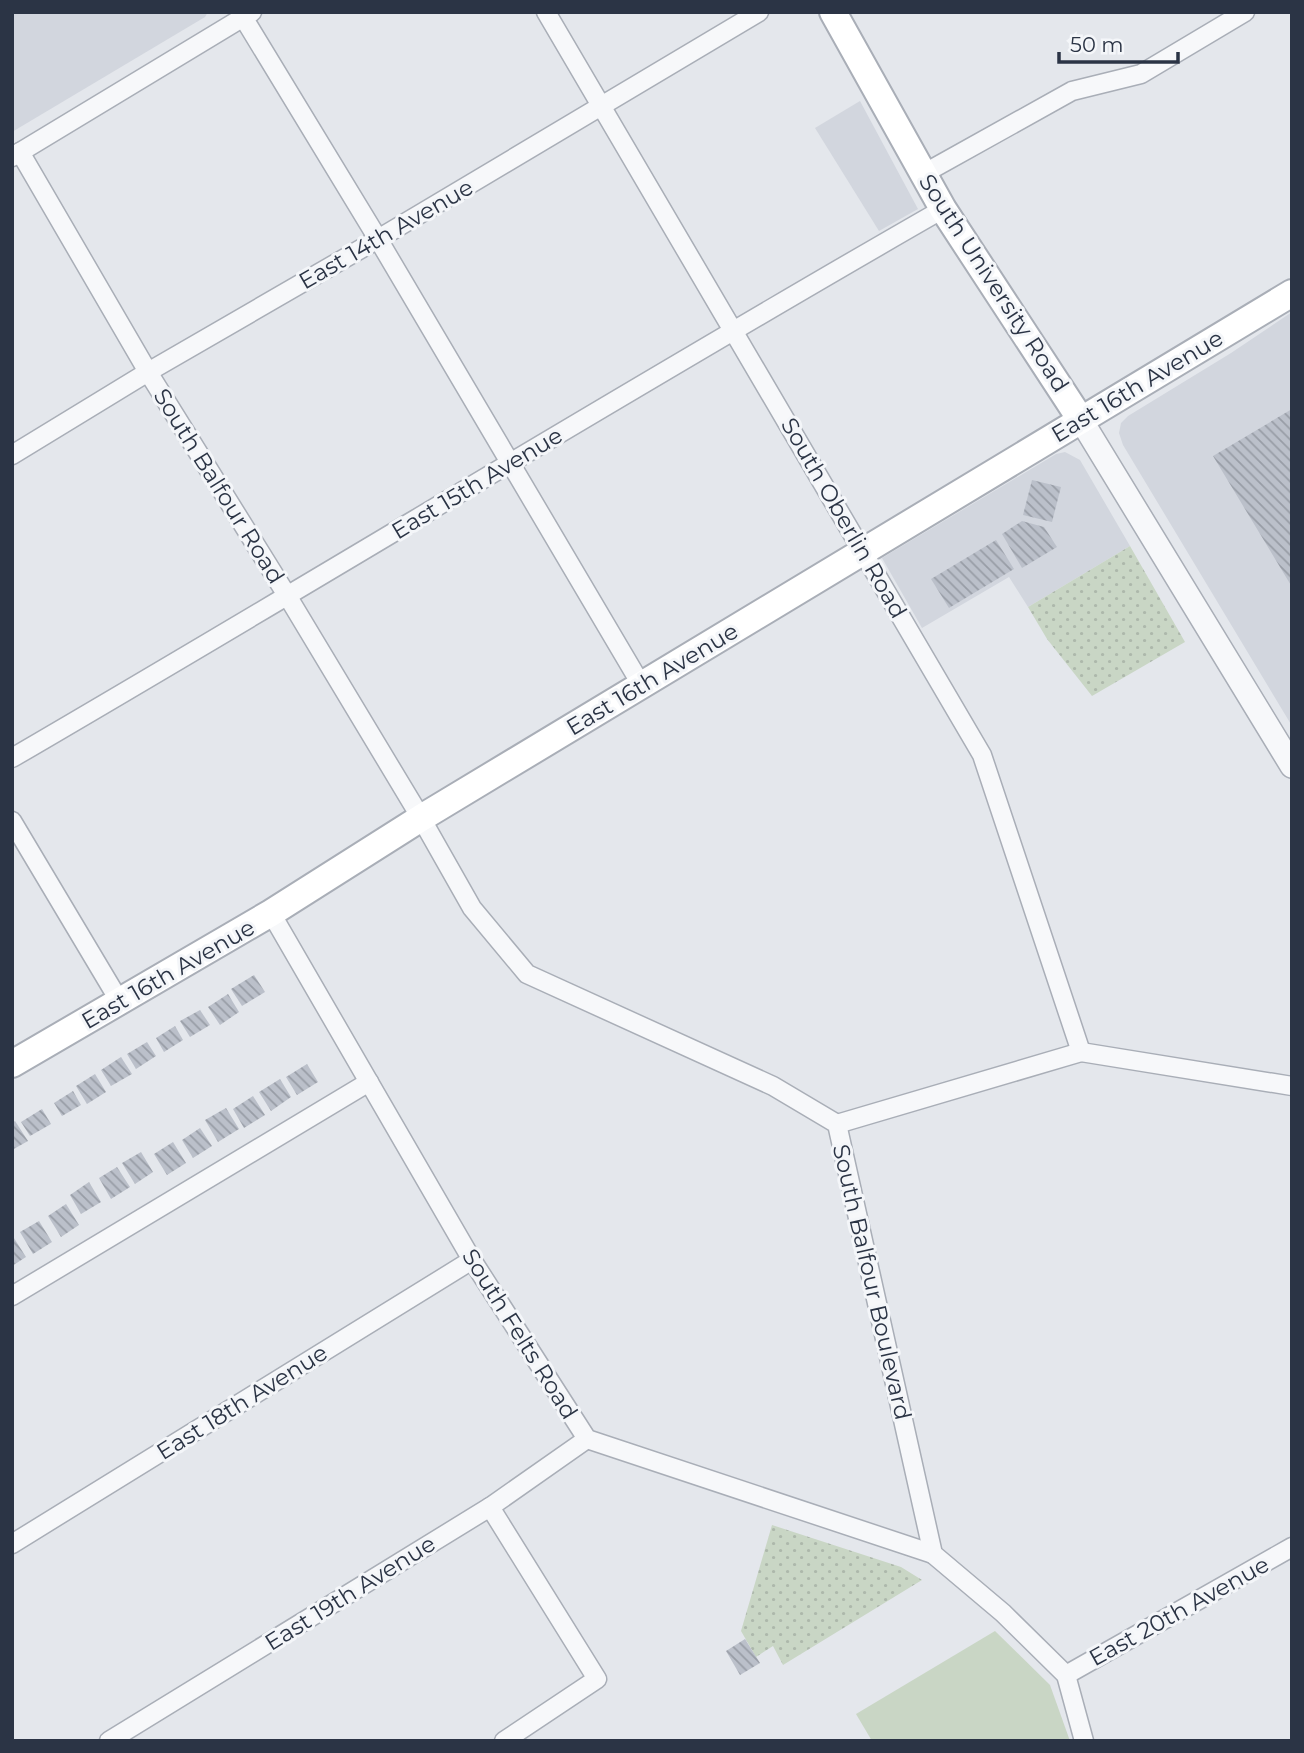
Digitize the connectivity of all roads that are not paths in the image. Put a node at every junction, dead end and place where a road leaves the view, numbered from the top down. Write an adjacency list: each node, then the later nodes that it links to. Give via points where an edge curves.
1 (546, 12): 6 (street, South Oberlin Road)
2 (759, 12): 6 (street, East 14th Avenue)
3 (833, 12): 8 (main road, South University Road)
4 (1245, 12): 8 (street, via 1140,74 1072,91)
5 (245, 14): 7 (street); 10 (street)
6 (601, 107): 10 (street, East 14th Avenue); 12 (street, South Oberlin Road)
7 (16, 154): 13 (street, South Balfour Road)
8 (923, 174): 9 (main road, South University Road)
9 (943, 209): 12 (street, East 15th Avenue); 14 (main road, South University Road)
10 (378, 239): 13 (street, East 14th Avenue); 16 (street)
11 (1292, 293): 14 (main road, East 16th Avenue)
12 (733, 330): 16 (street, East 15th Avenue); 17 (street, South Oberlin Road)
13 (148, 372): 15 (street, East 14th Avenue); 18 (street, South Balfour Road)
14 (1081, 420): 17 (main road, East 16th Avenue); 21 (street, South University Road)
15 (12, 455)
16 (510, 463): 18 (street, East 15th Avenue); 19 (street)
17 (862, 550): 19 (main road, East 16th Avenue); 26 (street, South Oberlin Road, via 982,755)
18 (288, 597): 20 (street, East 15th Avenue); 22 (street, South Balfour Road)
19 (642, 685): 22 (main road, East 16th Avenue)
20 (12, 758)
21 (1292, 766)
22 (421, 818): 24 (main road, East 16th Avenue); 30 (street, South Balfour Boulevard, via 471,908 527,974 773,1086)
23 (12, 821): 25 (street)
24 (271, 913): 25 (main road, East 16th Avenue); 28 (street, South Felts Road)
25 (120, 1002): 27 (main road, East 16th Avenue)
26 (1081, 1052): 29 (street); 30 (street)
27 (12, 1064)
28 (369, 1082): 31 (street, South Felts Road); 32 (street)
29 (1292, 1086)
30 (837, 1124): 37 (street, South Balfour Boulevard)
31 (472, 1260): 33 (street, South Felts Road); 35 (street, East 18th Avenue)
32 (12, 1296)
33 (587, 1439): 34 (street, East 19th Avenue); 37 (street, South Felts Road)
34 (490, 1507): 39 (street, East 19th Avenue); 40 (street, via 597,1679)
35 (12, 1544)
36 (1292, 1547): 38 (street, East 20th Avenue)
37 (933, 1554): 38 (street)
38 (1066, 1675): 41 (street)
39 (109, 1741)
40 (504, 1741)
41 (1084, 1741)

